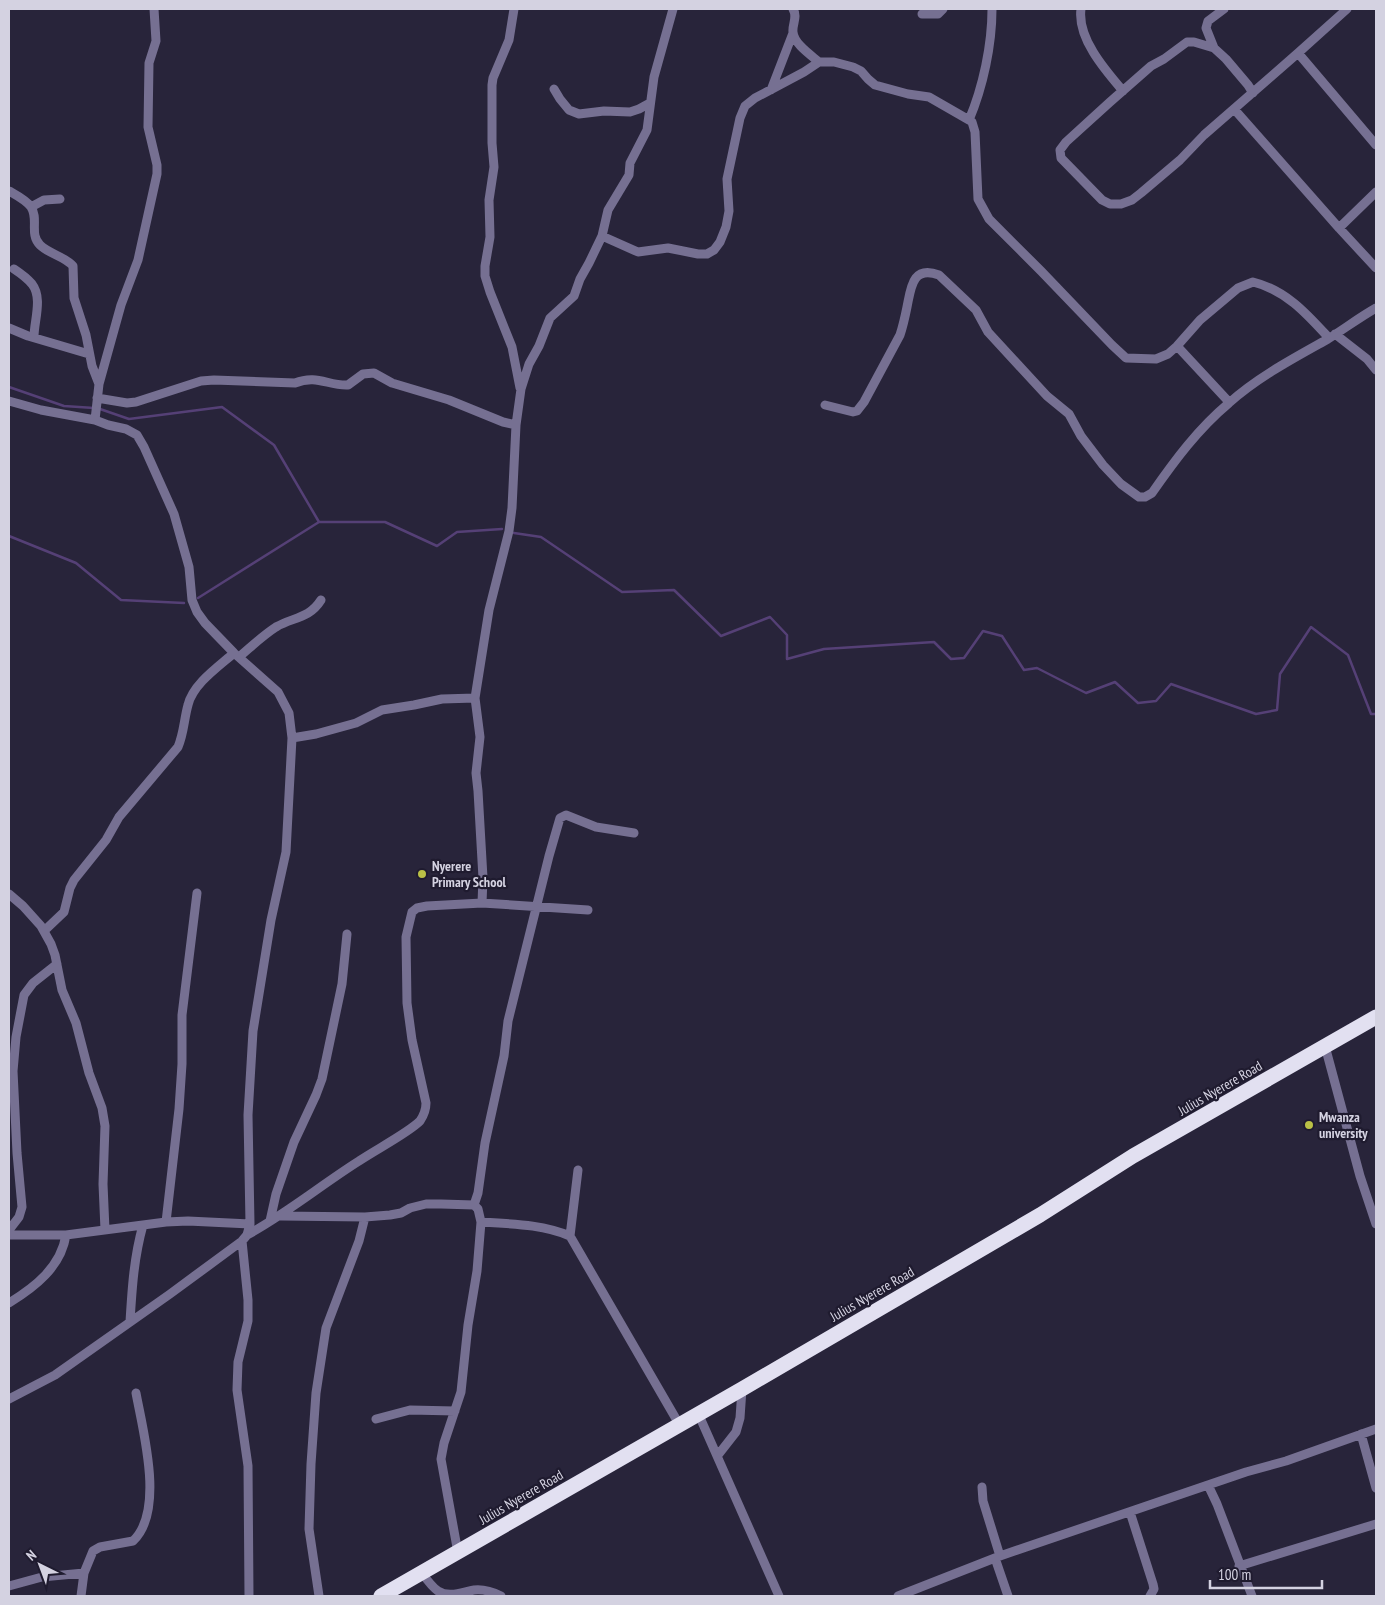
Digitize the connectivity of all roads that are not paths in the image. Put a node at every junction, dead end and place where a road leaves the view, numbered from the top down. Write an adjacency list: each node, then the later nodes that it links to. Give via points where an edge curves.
1 (154, 9): 38 (street, via 156,41 149,63 148,127 157,174 138,260 121,305)
2 (514, 9): 39 (street, via 509,40 492,85 494,167 485,266 490,292 512,347)
3 (673, 9): 19 (street)
4 (793, 9): 11 (street)
5 (943, 9): 10 (street, via 938,14)
6 (992, 9): 21 (street, via 986,60)
7 (1082, 9): 17 (street, via 1088,45)
8 (1224, 9): 12 (street, via 1208,22 1206,28)
9 (1347, 9): 13 (street)
10 (922, 14)
11 (793, 33): 14 (street); 16 (street)
12 (1214, 48): 17 (street, via 1187,42); 18 (street)
13 (1298, 53): 18 (street); 22 (street)
14 (819, 62): 16 (street); 21 (street, via 853,67 875,85 929,97)
15 (554, 89): 19 (street, via 570,110 579,114 630,112)
16 (771, 90): 28 (street, via 745,106 740,118 727,179 729,211 726,228 714,250 707,254 668,248 638,252)
17 (1123, 90): 20 (street, via 1060,150 1060,158 1110,204 1132,200)
18 (1253, 93): 20 (street)
19 (650, 102): 28 (street, via 647,130 630,163 629,175 608,210)
20 (1234, 109): 27 (street)
21 (969, 120): 35 (street, via 975,132 978,200 990,219 1126,358 1156,359)
22 (1376, 145)
23 (9, 191): 26 (street)
24 (1376, 192): 27 (street)
25 (60, 199): 26 (street, via 44,200)
26 (31, 207): 36 (street, via 34,233 40,245 73,266 74,298)
27 (1339, 228): 30 (street)
28 (602, 236): 39 (street, via 574,296 550,318)
29 (14, 268): 34 (street, via 30,282 36,293)
30 (1376, 268)
31 (1376, 308): 33 (street)
32 (9, 328): 34 (street)
33 (1332, 336): 35 (street, via 1286,296 1253,282 1238,288 1200,320); 37 (street, via 1367,359); 42 (street, via 1295,356)
34 (34, 337): 36 (street)
35 (1177, 346): 42 (street)
36 (89, 354): 38 (street)
37 (1376, 370)
38 (99, 384): 40 (street)
39 (520, 388): 45 (street)
40 (97, 398): 44 (street); 45 (street, via 136,402 201,381 214,380 295,383 312,379 348,385 369,373)
41 (9, 401): 44 (street)
42 (1229, 402): 43 (street, via 1186,446 1152,493 1139,497 1121,484 1104,465 1081,436 1070,414 1048,396 988,332 976,310 933,272 920,274 911,284 900,335 857,411)
43 (825, 404)
44 (95, 420): 47 (street, via 137,435 174,514 189,567 192,600 205,623)
45 (516, 424): 48 (street, via 510,524 489,610)
46 (321, 600): 47 (street, via 316,609 278,626)
47 (237, 655): 49 (street, via 278,692 289,713); 56 (street, via 204,680 193,693 178,747 119,818 74,880 64,912)
48 (475, 698): 49 (street, via 442,699 382,710 356,723); 53 (street, via 480,737 476,773)
49 (292, 738): 68 (street, via 286,852 253,1031 248,1115)
50 (634, 833): 54 (street, via 596,827 562,816)
51 (197, 893): 66 (street, via 182,1016 179,1109)
52 (9, 894): 56 (street)
53 (482, 902): 54 (street); 63 (street, via 427,906 412,912 406,937 407,1003 426,1103 425,1113 406,1131)
54 (536, 907): 55 (street); 62 (street, via 508,1021)
55 (588, 910)
56 (44, 932): 58 (street)
57 (347, 934): 65 (street, via 342,984 322,1079 294,1142)
58 (57, 964): 71 (street, via 24,995 16,1037 14,1071 22,1207); 72 (street, via 62,990 73,1013 102,1108 105,1126)
59 (1376, 1017): 60 (highway, Julius Nyerere Road)
60 (1325, 1046): 69 (street); 79 (highway, Julius Nyerere Road)
61 (578, 1170): 75 (street)
62 (474, 1206): 64 (street, via 426,1204 401,1213); 67 (street)
63 (280, 1216): 64 (street); 65 (street)
64 (365, 1216): 102 (street, via 359,1241 326,1328 316,1393 309,1529)
65 (270, 1221): 76 (street)
66 (166, 1222): 68 (street); 70 (street)
67 (481, 1222): 75 (street, via 525,1224); 82 (street, via 461,1392)
68 (250, 1224): 76 (street)
69 (1376, 1224)
70 (143, 1225): 72 (street); 78 (street, via 133,1273)
71 (9, 1230)
72 (105, 1230): 74 (street)
73 (9, 1235): 74 (street)
74 (66, 1235): 77 (street, via 58,1258 47,1274)
75 (570, 1236): 85 (street)
76 (244, 1238): 78 (street); 101 (street, via 248,1321 238,1362 237,1390 248,1466)
77 (9, 1303)
78 (130, 1322): 81 (street, via 55,1375)
79 (742, 1389): 83 (highway, Julius Nyerere Road); 88 (street, via 736,1432)
80 (136, 1393): 97 (street, via 150,1469 146,1517 141,1532 133,1541 93,1550)
81 (9, 1399)
82 (455, 1411): 84 (street, via 410,1410); 94 (street, via 442,1459)
83 (698, 1413): 85 (highway, Julius Nyerere Road); 88 (street)
84 (376, 1419)
85 (679, 1424): 94 (highway, Julius Nyerere Road)
86 (1376, 1429): 87 (street)
87 (1361, 1434): 89 (street); 91 (street)
88 (718, 1455): 105 (street)
89 (1208, 1485): 92 (street); 96 (street)
90 (982, 1487): 95 (street)
91 (1376, 1488)
92 (1130, 1512): 95 (street); 108 (street, via 1154,1584)
93 (1376, 1524): 96 (street)
94 (458, 1553): 98 (highway, Julius Nyerere Road)
95 (998, 1557): 106 (street); 107 (street)
96 (1240, 1566): 109 (street)
97 (84, 1573): 99 (street, via 42,1577); 100 (street)
98 (422, 1573): 103 (highway, Julius Nyerere Road); 104 (street, via 441,1593 481,1590)
99 (9, 1586)
100 (81, 1596)
101 (250, 1596)
102 (319, 1596)
103 (381, 1596)
104 (501, 1596)
105 (779, 1596)
106 (898, 1596)
107 (1008, 1596)
108 (1150, 1596)
109 (1252, 1596)

